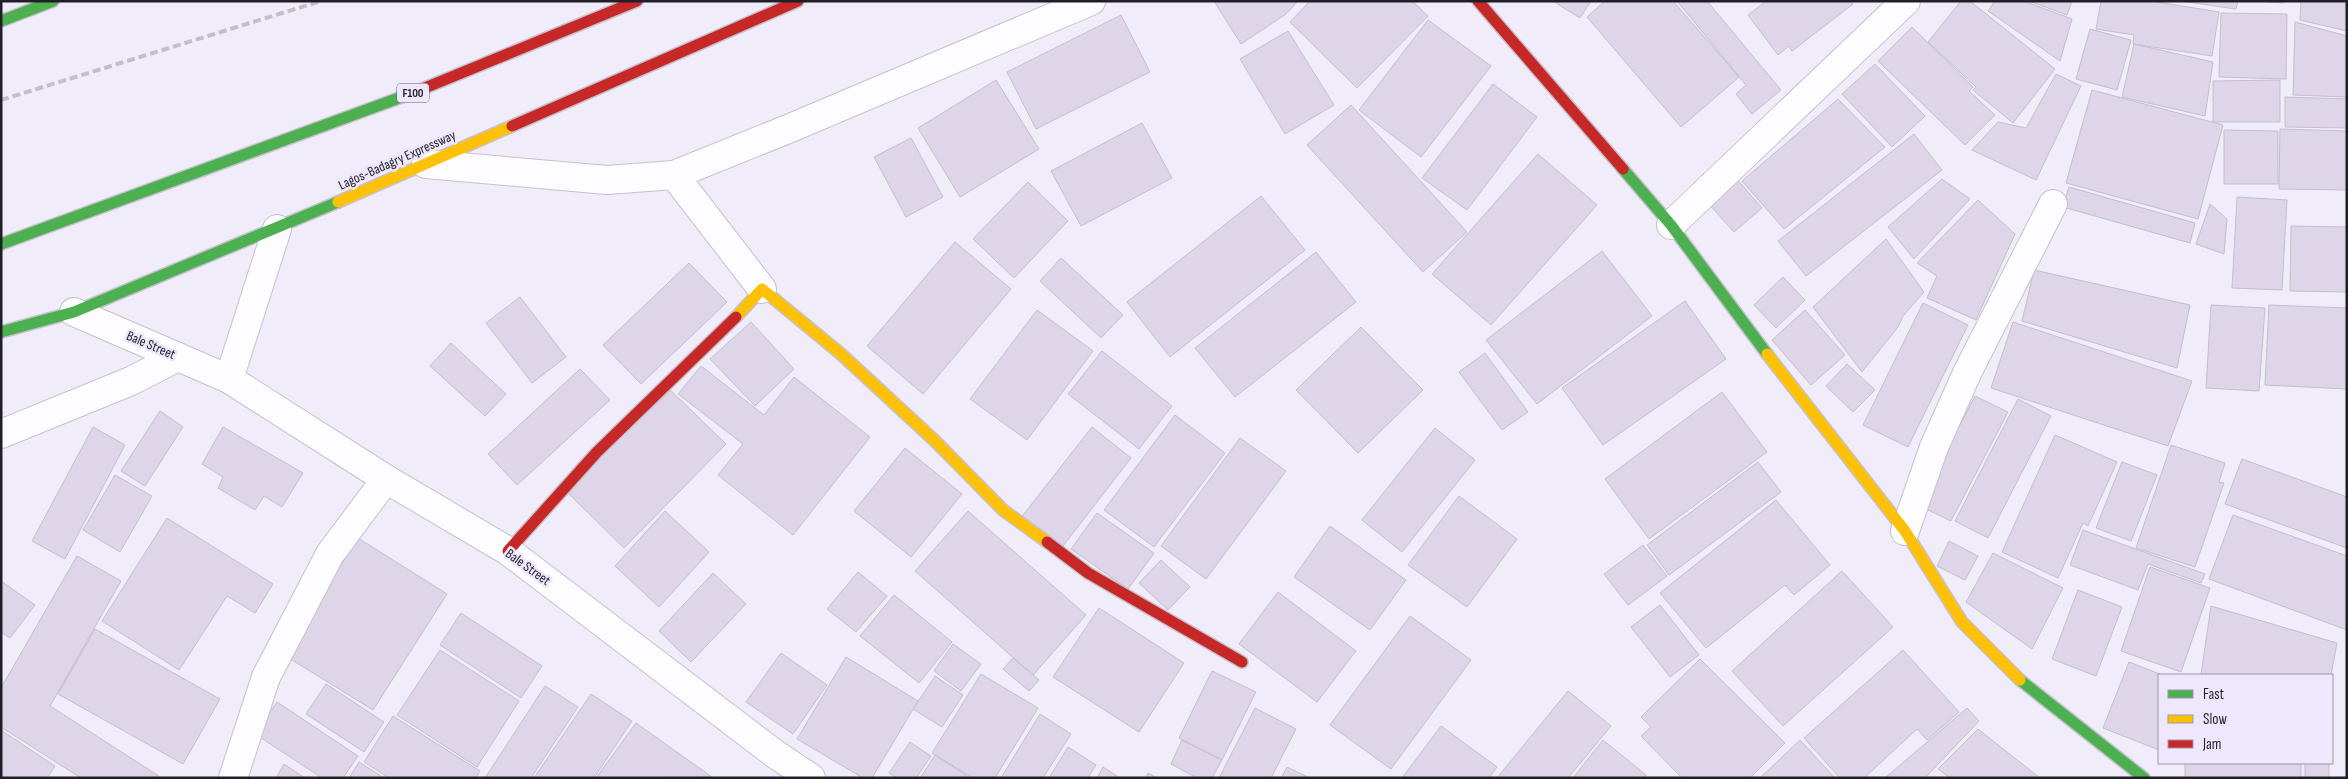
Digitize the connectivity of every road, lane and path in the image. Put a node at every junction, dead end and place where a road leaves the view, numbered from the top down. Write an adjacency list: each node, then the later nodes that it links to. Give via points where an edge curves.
1 (53, 1): 7 (main road)
2 (637, 1): 13 (main road, F100, via 378,107)
3 (798, 1): 8 (main road, Lagos-Badagry Expressway)
4 (1091, 1): 9 (street)
5 (1478, 1): 11 (main road)
6 (1906, 1): 11 (street)
7 (1, 21)
8 (426, 164): 9 (street, via 607,180); 12 (main road, Lagos-Badagry Expressway)
9 (674, 175): 14 (street)
10 (2053, 204): 21 (street, via 1964,380 1934,447)
11 (1671, 225): 21 (main road)
12 (277, 229): 15 (main road, Lagos-Badagry Expressway); 18 (street)
13 (1, 244)
14 (762, 289): 22 (main road, via 597,452); 23 (main road, via 841,354 935,441 1003,510 1088,573)
15 (74, 312): 16 (main road, Lagos-Badagry Expressway); 17 (street, Bale Street)
16 (1, 332)
17 (178, 357): 18 (street, Bale Street); 19 (street, via 130,381)
18 (229, 379): 20 (street, Bale Street)
19 (1, 434)
20 (386, 479): 22 (street, Bale Street); 24 (street, via 330,554 266,677)
21 (1905, 531): 26 (main road, via 1962,622 2030,690)
22 (508, 551): 25 (street, Bale Street)
23 (1242, 662)
24 (233, 778)
25 (810, 778)
26 (2144, 778)

